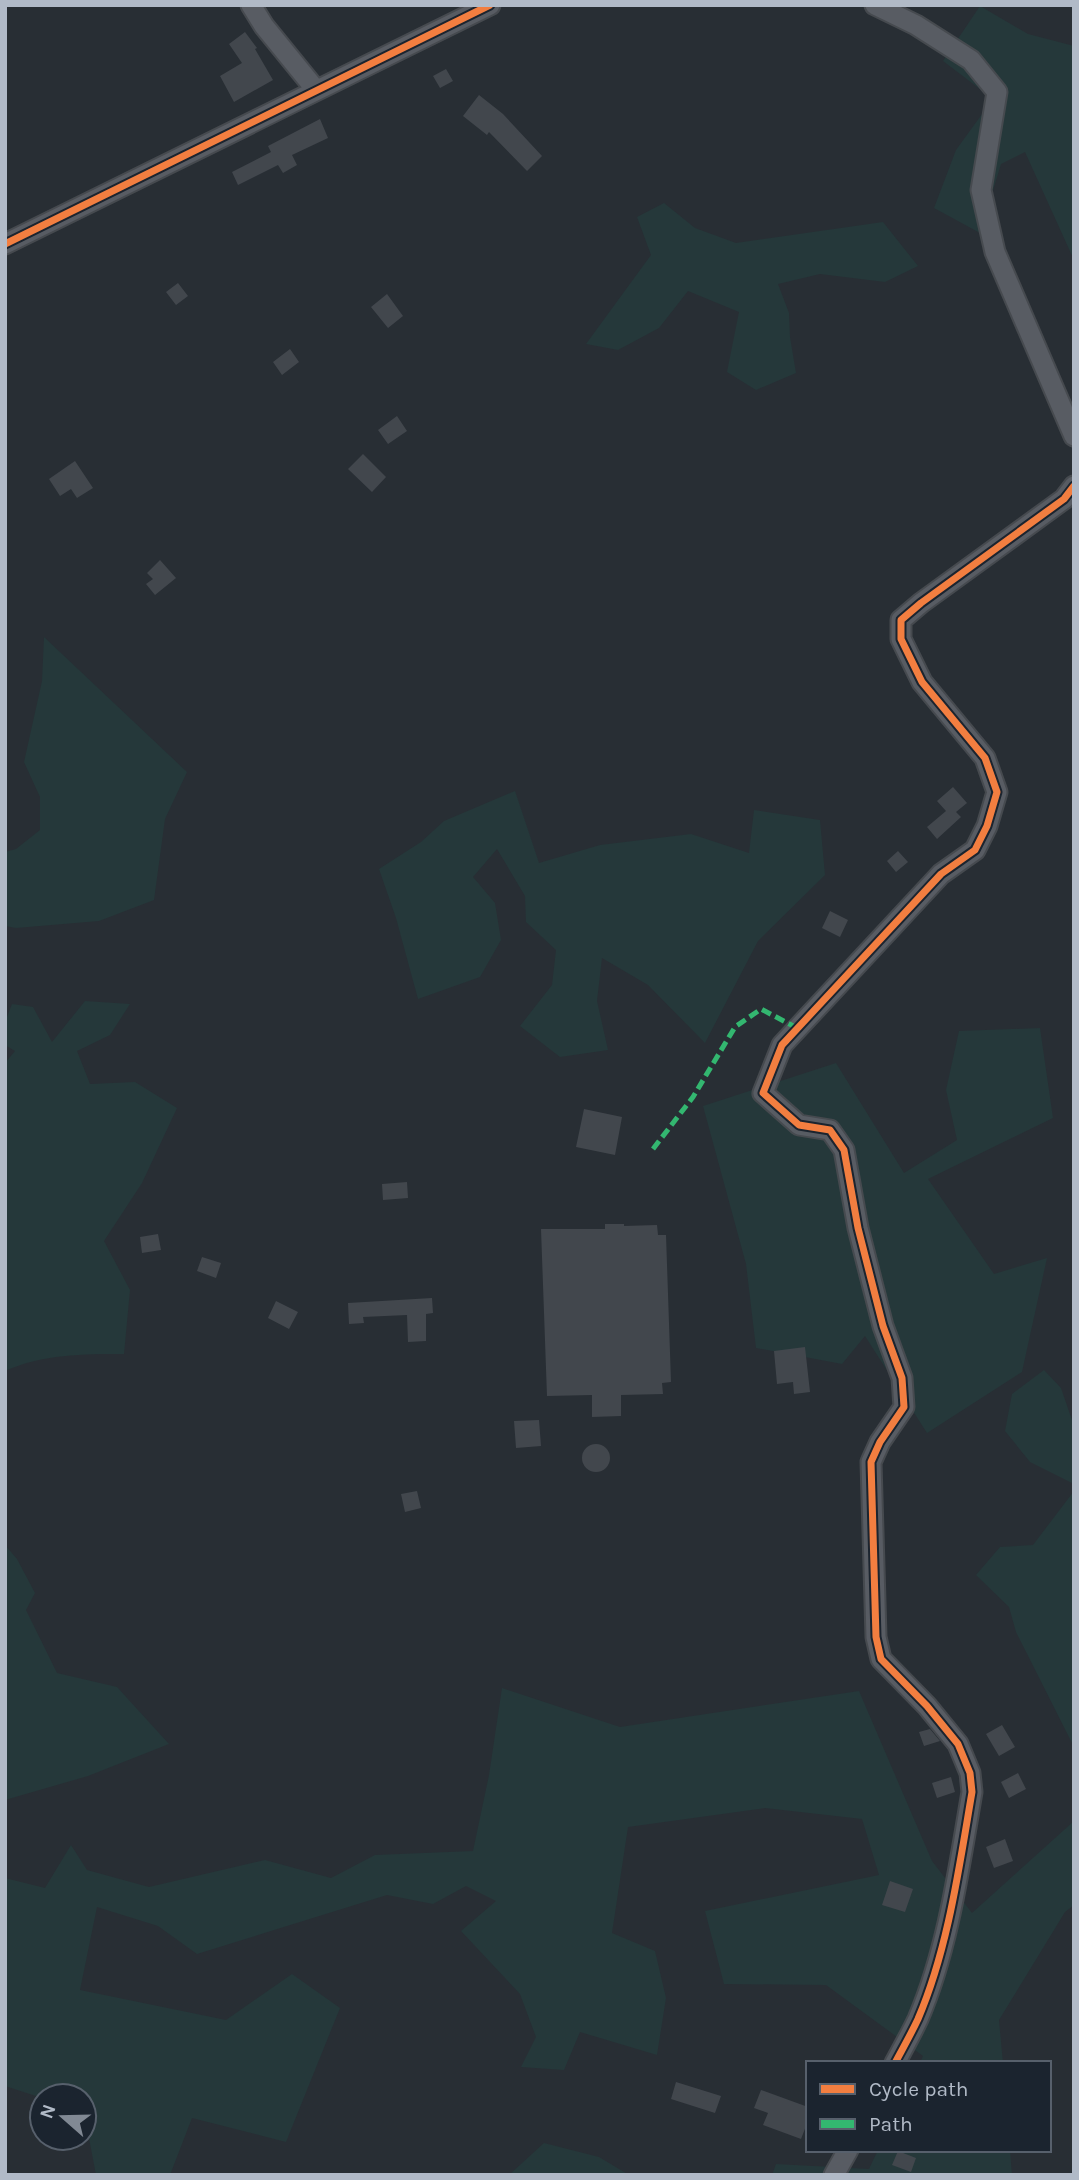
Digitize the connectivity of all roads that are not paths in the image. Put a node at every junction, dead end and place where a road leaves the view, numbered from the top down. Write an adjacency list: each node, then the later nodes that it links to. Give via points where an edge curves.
1 (251, 5): 4 (street)
2 (490, 5): 4 (street)
3 (876, 5): 6 (street, via 916,24 971,60 997,92 981,190 995,252)
4 (316, 90): 5 (street)
5 (5, 244)
6 (1074, 436)
7 (1074, 486): 8 (street, via 1064,499 901,620 901,639 922,682 985,758 998,792 975,850 941,874 782,1045 762,1093 799,1125 830,1130 844,1150 858,1228 883,1326 902,1378 904,1407 871,1462 876,1637 881,1659 958,1744 970,1773 972,1793 958,1870 931,1984)
8 (896, 2061)
9 (847, 2152): 10 (street)
10 (834, 2175)

